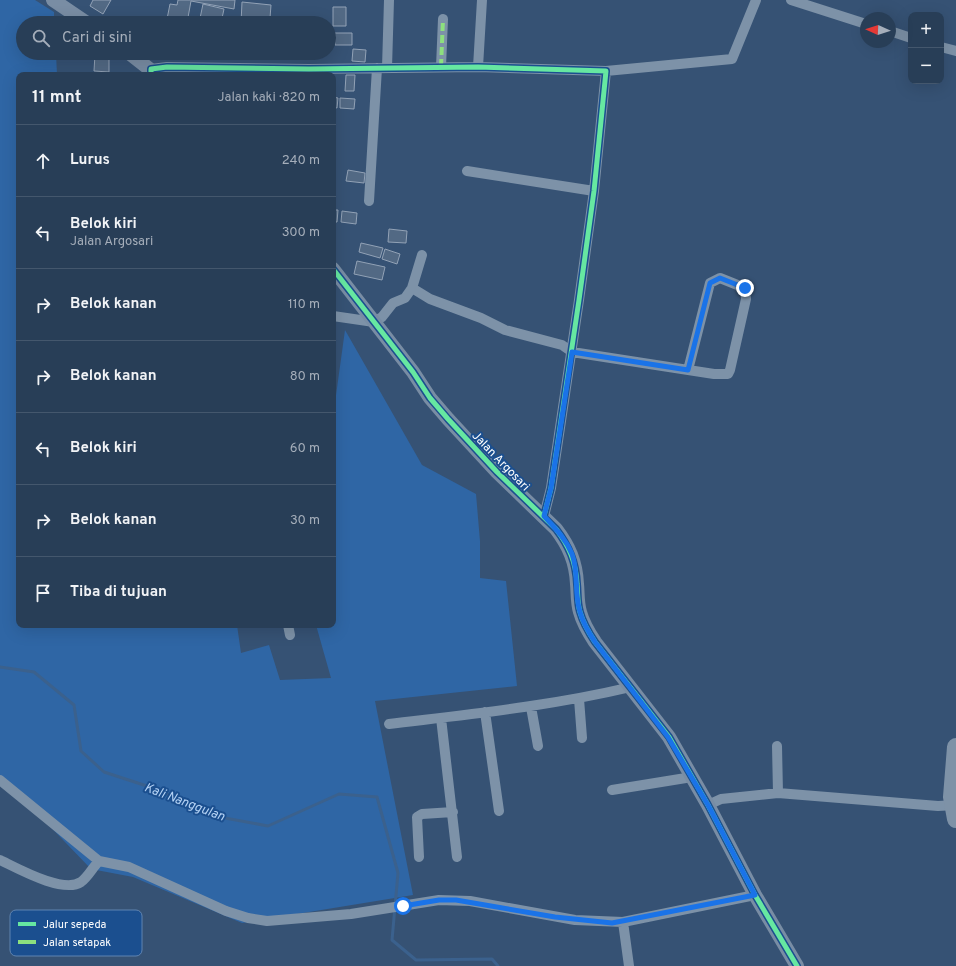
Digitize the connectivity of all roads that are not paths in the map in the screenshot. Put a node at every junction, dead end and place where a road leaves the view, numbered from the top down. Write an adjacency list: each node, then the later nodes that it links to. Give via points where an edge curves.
1 (389, 0): 16 (street)
2 (482, 0): 15 (street)
3 (756, 0): 17 (street, via 732,59)
4 (791, 0): 8 (street)
5 (57, 1): 6 (street)
6 (77, 16)
7 (443, 18): 14 (street)
8 (860, 22)
9 (896, 33): 10 (street)
10 (908, 37)
11 (944, 48): 12 (street)
12 (956, 51)
13 (137, 60): 18 (street)
14 (441, 67): 15 (street); 16 (street)
15 (478, 67): 17 (street)
16 (382, 68): 20 (street); 23 (street)
17 (606, 71): 22 (street)
18 (152, 72)
19 (155, 72): 20 (street, via 167,67)
20 (309, 72)
21 (467, 171): 22 (street)
22 (594, 191): 29 (street)
23 (369, 201)
24 (422, 255): 26 (street)
25 (336, 274): 28 (street, Jalan Argosari)
26 (412, 288): 28 (street, via 405,298 394,303); 29 (street, via 430,299 505,330 562,345)
27 (336, 316): 28 (street)
28 (374, 322): 31 (street, Jalan Argosari, via 448,419 502,477)
29 (572, 352): 30 (street); 31 (street, via 551,488)
30 (688, 370): 30 (street, via 710,283 720,278 745,288 746,299 729,373 721,375)
31 (544, 516): 32 (street, Jalan Argosari, via 560,534 572,554 576,568 580,612 585,626)
32 (632, 687): 33 (street); 43 (street, Jalan Argosari, via 668,737)
33 (579, 699): 34 (street); 38 (street)
34 (531, 707): 35 (street); 39 (street)
35 (485, 712): 36 (street); 49 (street)
36 (441, 718): 37 (street); 50 (street)
37 (389, 724)
38 (582, 738)
39 (538, 746)
40 (777, 746): 46 (street)
41 (956, 747): 42 (highway)
42 (956, 751): 48 (highway, via 952,785)
43 (692, 777): 45 (street); 47 (street, Jalan Argosari)
44 (0, 780): 54 (street)
45 (612, 790)
46 (778, 793): 47 (street, via 721,799); 48 (street, via 938,806)
47 (708, 805): 55 (street, Jalan Argosari)
48 (955, 810)
49 (499, 811)
50 (453, 812): 51 (street, via 422,814 417,817); 52 (street)
51 (419, 857)
52 (457, 857)
53 (0, 860): 54 (street, via 34,876 70,885 81,881)
54 (99, 860): 56 (street, via 139,870 226,911 267,921 351,914 439,900 456,900 562,918)
55 (755, 895): 56 (street); 58 (street, Jalan Argosari)
56 (623, 922): 57 (street)
57 (629, 966)
58 (797, 966)

